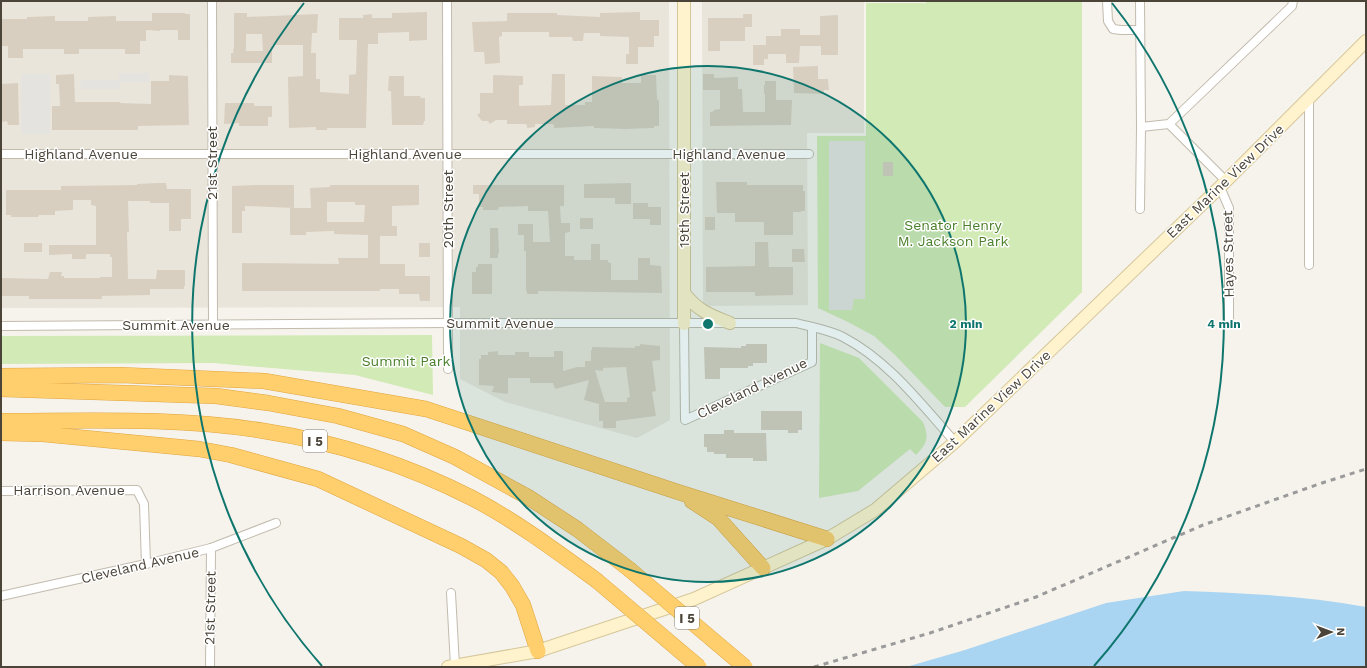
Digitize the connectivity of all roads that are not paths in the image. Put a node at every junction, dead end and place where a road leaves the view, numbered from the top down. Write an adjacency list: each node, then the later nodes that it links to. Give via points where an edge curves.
1 (212, 1): 13 (street, 21st Street)
2 (448, 1): 14 (street, 20th Street)
3 (684, 1): 15 (main road, 19th Street)
4 (1107, 1): 7 (street, via 1108,21 1113,29)
5 (1140, 1): 7 (street)
6 (1293, 1): 10 (street, via 1292,6)
7 (1140, 30): 11 (street)
8 (1366, 41): 9 (main road, East Marine View Drive)
9 (1309, 98): 17 (main road, East Marine View Drive); 19 (street)
10 (1169, 124): 11 (street); 17 (street)
11 (1141, 127): 18 (street)
12 (1, 154): 13 (street, Highland Avenue)
13 (212, 154): 14 (street, Highland Avenue); 23 (street, 21st Street)
14 (448, 154): 15 (street, Highland Avenue); 22 (street, 20th Street)
15 (684, 154): 16 (street, Highland Avenue); 20 (main road, 19th Street)
16 (809, 154)
17 (1223, 184): 21 (street, Hayes Street, via 1229,208); 34 (main road, East Marine View Drive)
18 (1140, 209)
19 (1309, 265)
20 (684, 293): 24 (main road, 19th Street); 25 (main road, via 701,310)
21 (1229, 322)
22 (448, 323): 23 (street, Summit Avenue); 24 (street, Summit Avenue); 28 (street, 20th Street)
23 (212, 324): 26 (street, Summit Avenue)
24 (684, 324): 25 (street, Summit Avenue); 31 (street, 19th Street)
25 (730, 324): 27 (street, Summit Avenue, via 796,323)
26 (1, 326)
27 (812, 327): 31 (street, Cleveland Avenue, via 812,362); 34 (street, Summit Avenue, via 842,336 886,366)
28 (448, 369)
29 (1, 376): 36 (highway, via 120,375 264,381 295,386 426,409)
30 (1, 389): 48 (highway, I 5, bridge, via 216,396 338,416 396,432 455,457 528,497 577,529 629,569)
31 (684, 420)
32 (1, 421): 47 (highway, I 5, bridge, via 141,421 224,426 327,444 367,456 420,475 472,498 541,540 596,580)
33 (1, 434): 44 (highway, via 43,434 199,449 231,455 318,479 486,560 501,572 512,586 523,606)
34 (955, 442): 38 (main road, East Marine View Drive, via 875,510)
35 (1, 491): 40 (street, Harrison Avenue, via 137,490 144,504)
36 (678, 492): 38 (highway); 41 (highway, via 718,518)
37 (276, 523): 39 (street, Cleveland Avenue)
38 (827, 539): 41 (main road, East Marine View Drive)
39 (211, 548): 40 (street, Cleveland Avenue); 46 (street, 21st Street)
40 (146, 564): 43 (street, Cleveland Avenue)
41 (763, 568): 44 (main road, East Marine View Drive, via 694,599)
42 (450, 593): 45 (street)
43 (1, 596)
44 (538, 651): 45 (main road, East Marine View Drive)
45 (452, 666)
46 (210, 667)
47 (699, 667)
48 (745, 667)

